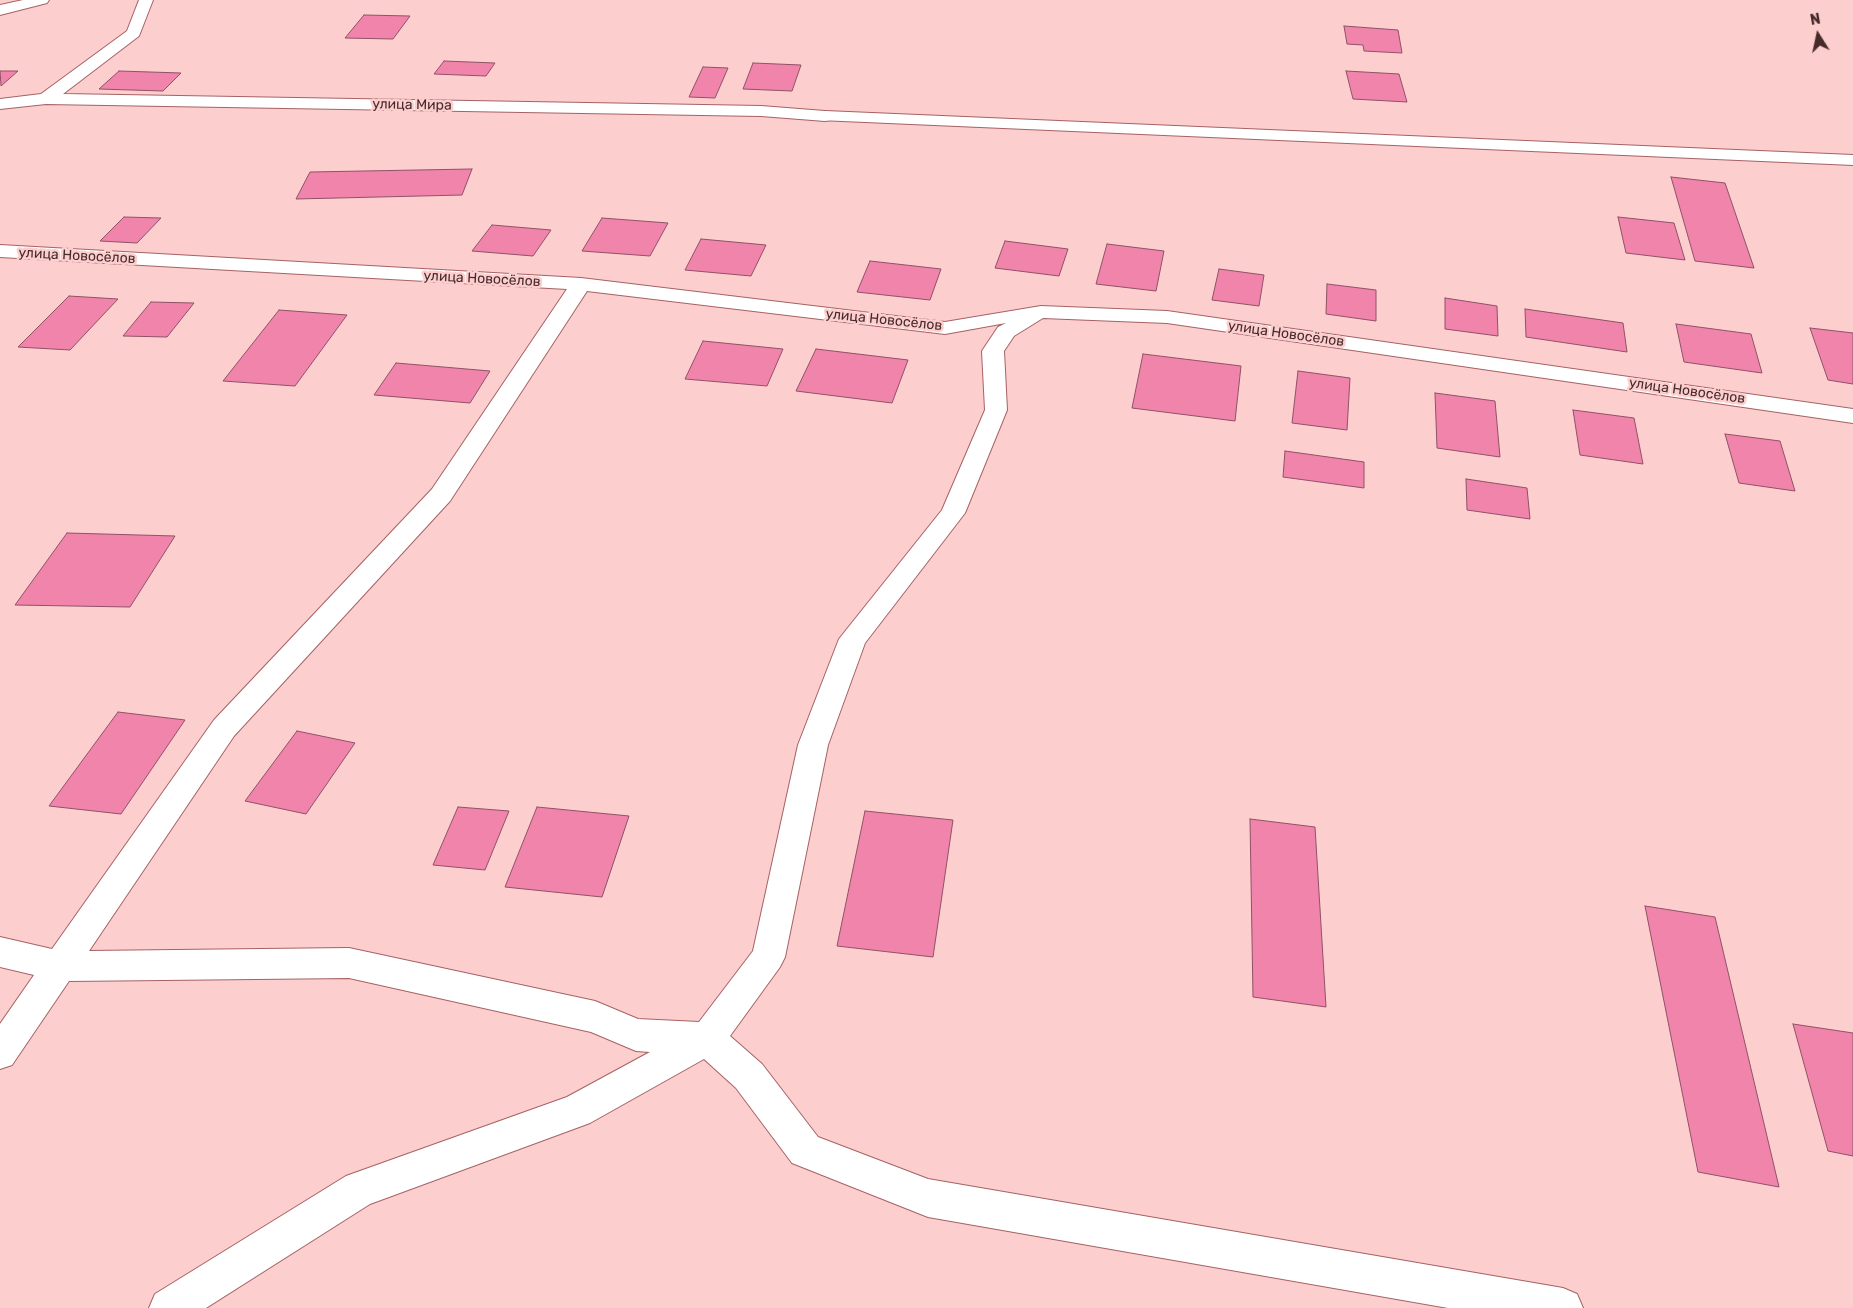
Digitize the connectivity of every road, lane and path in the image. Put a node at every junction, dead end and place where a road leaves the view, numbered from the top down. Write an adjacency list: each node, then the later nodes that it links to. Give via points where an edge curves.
1 (42, 0): 3 (street)
2 (146, 0): 4 (street, via 134,33)
3 (0, 10)
4 (46, 99): 5 (street, улица Мира); 6 (street, улица Мира, via 761,111)
5 (0, 104)
6 (1853, 160)
7 (0, 251): 8 (street, улица Новосёлов)
8 (581, 284): 10 (street, улица Новосёлов); 14 (street, via 440,495 224,728)
9 (1041, 312): 10 (street, улица Новосёлов); 11 (street, via 1006,332); 12 (street, улица Новосёлов, via 1167,317)
10 (945, 328): 11 (street, via 974,336)
11 (993, 351): 15 (street, via 996,410 989,428 953,513 853,639 813,745 768,957)
12 (1853, 416)
13 (0, 952): 14 (street)
14 (60, 966): 15 (street, via 349,963 595,1017 636,1035); 16 (street)
15 (707, 1039): 17 (street, via 577,1110 359,1189); 18 (street, via 749,1076 805,1150 928,1198)
16 (0, 1053)
17 (169, 1308)
18 (1563, 1308)

